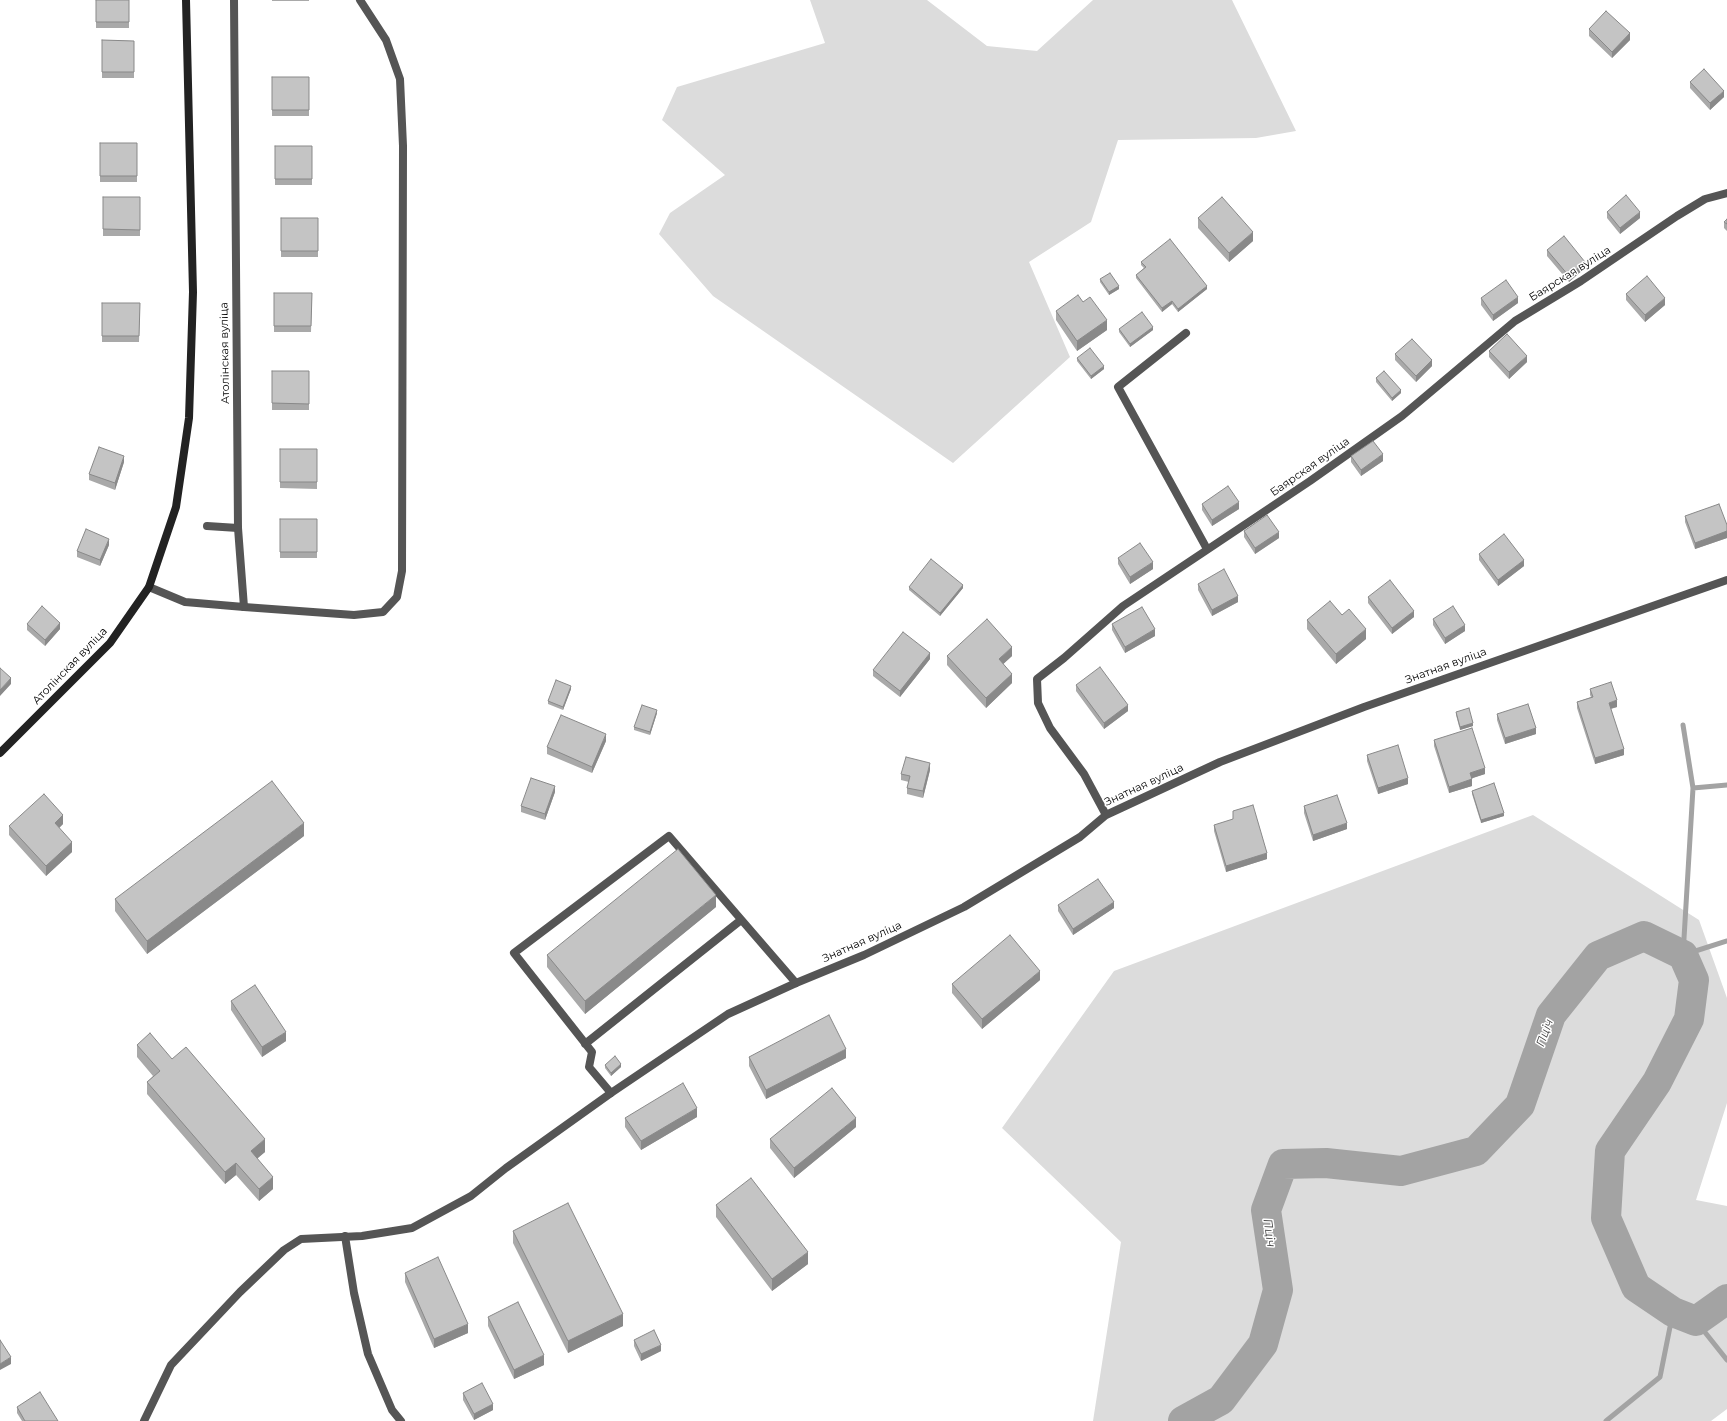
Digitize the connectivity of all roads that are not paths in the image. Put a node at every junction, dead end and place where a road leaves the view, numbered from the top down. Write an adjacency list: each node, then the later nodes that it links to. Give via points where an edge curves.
1 (186, 0): 10 (street, Атолінская вуліца, via 193,292 189,418 176,507)
2 (234, 0): 7 (street, Атолінская вуліца)
3 (360, 0): 11 (street, via 386,40 400,78 403,146 402,571 397,597 383,612 354,615)
4 (1727, 193): 8 (street, Баярская вуліца, via 1705,199 1676,216 1581,281 1515,321 1402,416)
5 (1186, 333): 8 (street, via 1118,387)
6 (207, 526): 7 (street)
7 (238, 528): 11 (street, Атолінская вуліца)
8 (1207, 549): 13 (street, Баярская вуліца, via 1123,606 1037,679 1038,703 1050,728 1084,774)
9 (1727, 580): 13 (street, Знатная вуліца, via 1357,710 1220,762)
10 (149, 587): 11 (street, via 185,602); 12 (street, Атолінская вуліца, via 110,644)
11 (244, 607)
12 (0, 753)
13 (1106, 815): 15 (street, Знатная вуліца, via 1080,837 964,907 864,955)
14 (741, 920): 15 (street); 16 (street); 16 (street, via 669,836 514,953)
15 (796, 983): 17 (street, Знатная вуліца, via 728,1014)
16 (585, 1044): 17 (street, via 592,1052 589,1067)
17 (611, 1094): 18 (street, Знатная вуліца, via 506,1168 471,1196 445,1211 412,1228 380,1234)
18 (345, 1236): 19 (street, Знатная вуліца, via 301,1239 284,1250 171,1365); 20 (street, via 354,1293 368,1354 392,1410)
19 (144, 1421)
20 (401, 1421)

